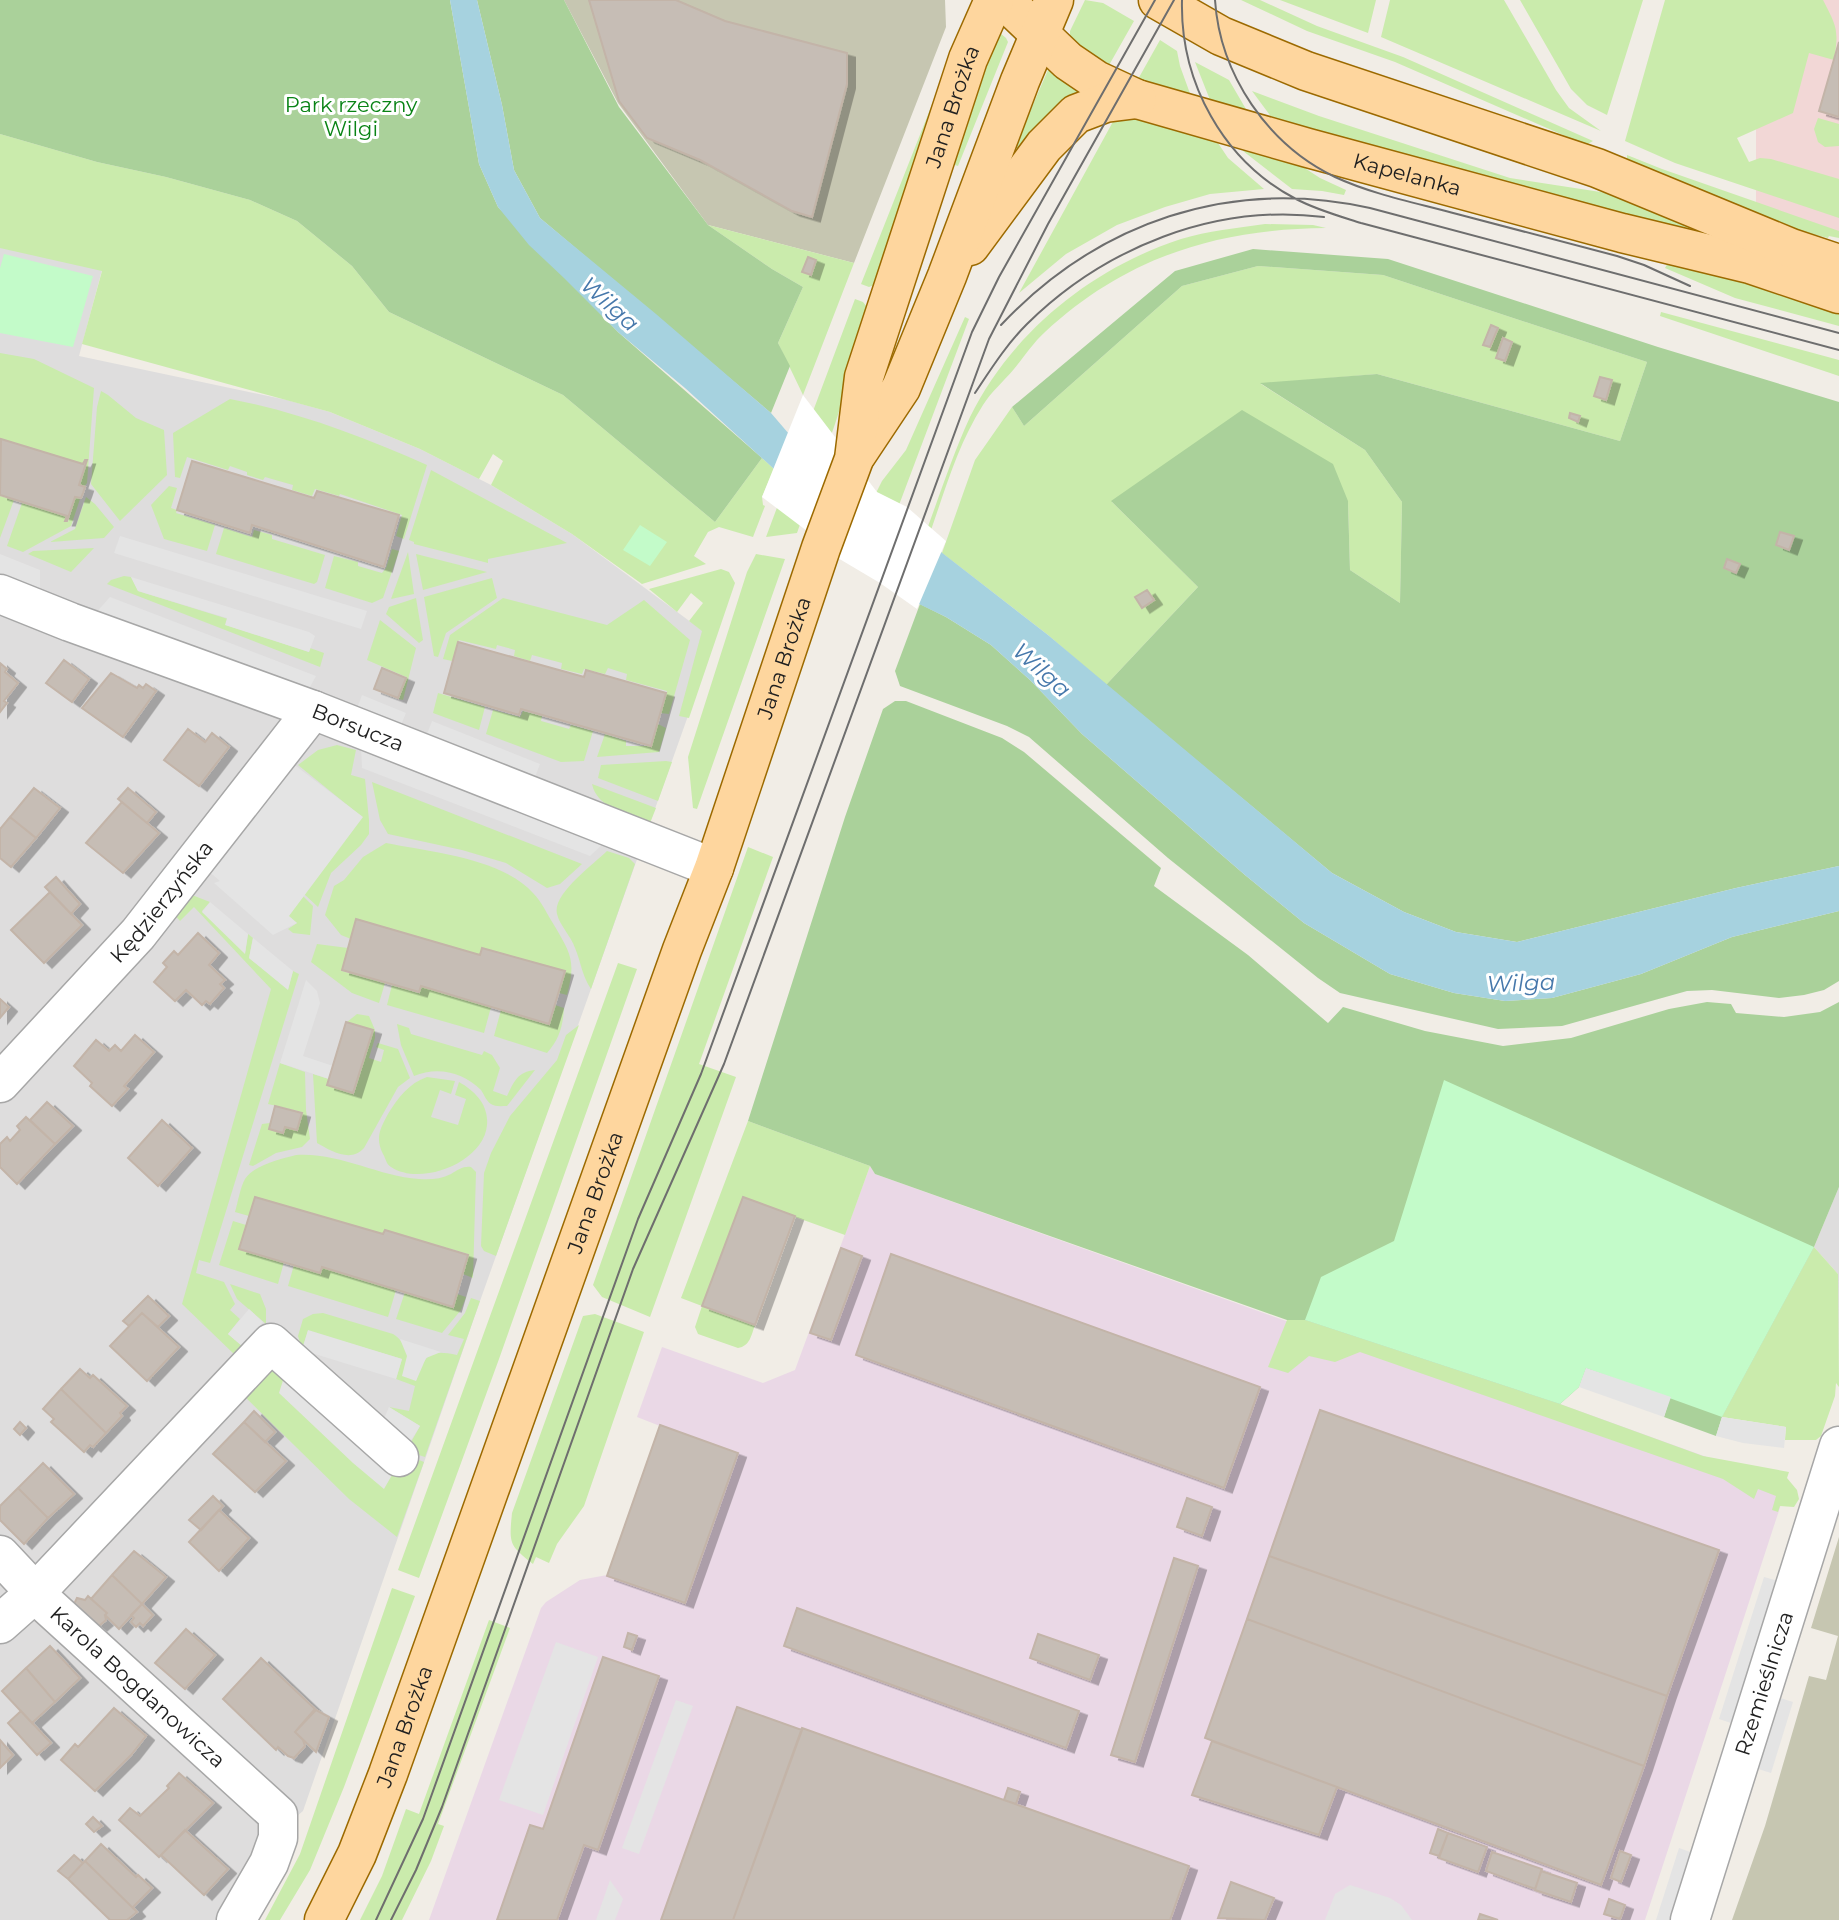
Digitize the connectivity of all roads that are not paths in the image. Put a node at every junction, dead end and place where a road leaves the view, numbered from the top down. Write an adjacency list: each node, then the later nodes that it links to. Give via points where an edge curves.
1 (993, 0): 11 (main road, Jana Brożka, via 968,59 864,377)
2 (1004, 0): 5 (main road, Kapelanka)
3 (1158, 0): 6 (main road, via 1221,36)
4 (1209, 0): 6 (main road)
5 (1047, 16): 7 (main road, Kapelanka, via 1068,61); 9 (main road, Jana Brożka)
6 (1265, 54): 8 (main road, via 1597,168)
7 (1137, 99): 9 (main road, via 1105,103 1076,114 1044,146); 10 (main road, Kapelanka, via 1750,264)
8 (1839, 264)
9 (947, 276): 11 (main road, Jana Brożka, via 901,388)
10 (1839, 294)
11 (854, 458): 14 (main road, Jana Brożka)
12 (0, 594): 13 (street, Borsucza)
13 (313, 710): 14 (street, Borsucza); 15 (street, Kędzierzyńska, via 138,934)
14 (714, 868): 22 (main road, Jana Brożka, via 388,1774 357,1854)
15 (0, 1083)
16 (1839, 1446): 23 (street, Rzemieślnicza)
17 (399, 1457): 19 (street, via 271,1343)
18 (0, 1555): 19 (street, Karola Bogdanowicza)
19 (34, 1593): 20 (street); 21 (street, Karola Bogdanowicza, via 278,1815 278,1838 269,1863)
20 (0, 1624)
21 (236, 1920)
22 (324, 1920)
23 (1690, 1920)

